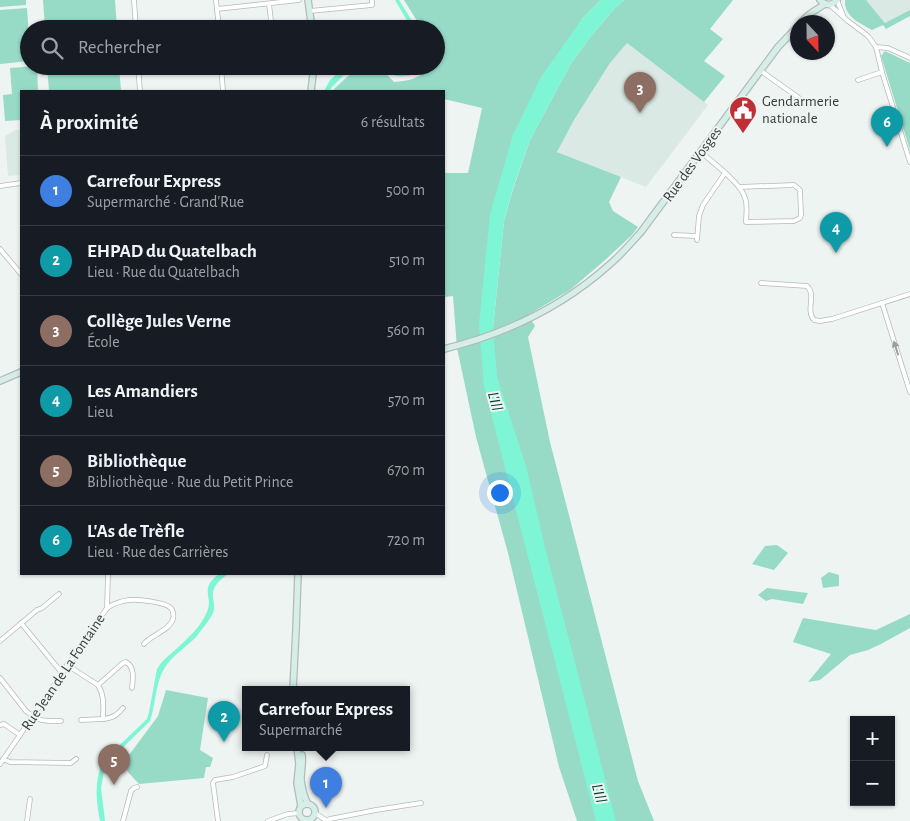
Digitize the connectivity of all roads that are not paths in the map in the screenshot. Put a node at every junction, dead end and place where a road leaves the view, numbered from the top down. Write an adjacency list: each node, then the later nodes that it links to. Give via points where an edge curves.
1 (134, 0): 14 (street)
2 (216, 0): 10 (street)
3 (299, 0): 8 (street)
4 (308, 0): 11 (main road)
5 (372, 0): 11 (street, via 372,5)
6 (819, 0): 9 (main road); 12 (main road)
7 (837, 0): 9 (main road); 13 (street)
8 (270, 4): 10 (street); 16 (street)
9 (827, 4): 12 (main road); 13 (street)
10 (217, 9): 15 (street)
11 (310, 11): 17 (main road)
12 (811, 13)
13 (844, 17): 19 (street, via 868,36)
14 (135, 20)
15 (218, 20)
16 (271, 20)
17 (311, 20)
18 (790, 34): 21 (main road, Rue des Vosges)
19 (876, 47): 20 (street, via 888,48); 22 (street)
20 (910, 58)
21 (760, 71): 30 (street); 31 (main road, Rue des Vosges)
22 (882, 72): 26 (street); 32 (street)
23 (139, 75): 27 (street)
24 (222, 75): 28 (street)
25 (313, 75): 29 (main road)
26 (858, 80)
27 (140, 90)
28 (223, 90)
29 (311, 90)
30 (799, 98)
31 (701, 152): 33 (street); 45 (main road, Rue des Vosges, via 624,251 573,294 495,334)
32 (910, 162)
33 (725, 173): 36 (street); 39 (street, via 703,205 697,238)
34 (20, 183): 35 (street)
35 (0, 186)
36 (739, 187): 37 (street); 38 (street)
37 (746, 187): 38 (street); 38 (street, via 794,185 800,190 800,218 794,221 746,222)
38 (744, 194)
39 (674, 235)
40 (0, 249): 41 (street)
41 (20, 273)
42 (761, 283): 44 (street, via 807,286 812,293 811,318 820,321)
43 (910, 294): 44 (street)
44 (882, 303): 48 (street, one-way to 44)
45 (445, 349)
46 (20, 372): 47 (main road)
47 (0, 381)
48 (910, 392)
49 (108, 575): 52 (street, Rue Jean de La Fontaine)
50 (298, 575): 60 (main road)
51 (59, 594): 53 (street)
52 (107, 608): 55 (street, via 139,599 171,608 173,619 169,625); 56 (street, Rue Jean de La Fontaine)
53 (21, 623): 54 (street); 57 (street)
54 (0, 642)
55 (144, 644)
56 (67, 665): 57 (street, Rue Jean de La Fontaine); 59 (street)
57 (62, 673): 63 (street, Rue Jean de La Fontaine)
58 (0, 678): 63 (street)
59 (98, 685): 61 (street, via 126,662 133,673); 64 (street, via 102,690)
60 (293, 686)
61 (132, 688)
62 (123, 708): 64 (street, via 110,719)
63 (32, 716): 66 (street, via 41,721); 68 (street, Rue Jean de La Fontaine)
64 (103, 719): 65 (street)
65 (81, 720)
66 (61, 721)
67 (0, 725): 68 (street, via 4,724)
68 (20, 735): 72 (street, Rue Jean de La Fontaine)
69 (299, 751): 79 (main road, via 297,783)
70 (300, 751): 78 (main road, via 302,783)
71 (267, 755): 84 (street, via 266,766 215,780)
72 (3, 759): 73 (street, via 10,762 71,763); 74 (street, Rue Jean de La Fontaine)
73 (76, 759)
74 (0, 764)
75 (138, 787): 83 (street, via 131,791)
76 (30, 800): 82 (street)
77 (421, 803): 86 (street)
78 (308, 804): 79 (main road); 80 (main road, via 313,806)
79 (300, 810): 81 (main road); 85 (street)
80 (314, 817): 81 (main road); 86 (street)
81 (305, 820)
82 (27, 821)
83 (123, 821)
84 (218, 821)
85 (268, 821)
86 (327, 821)

